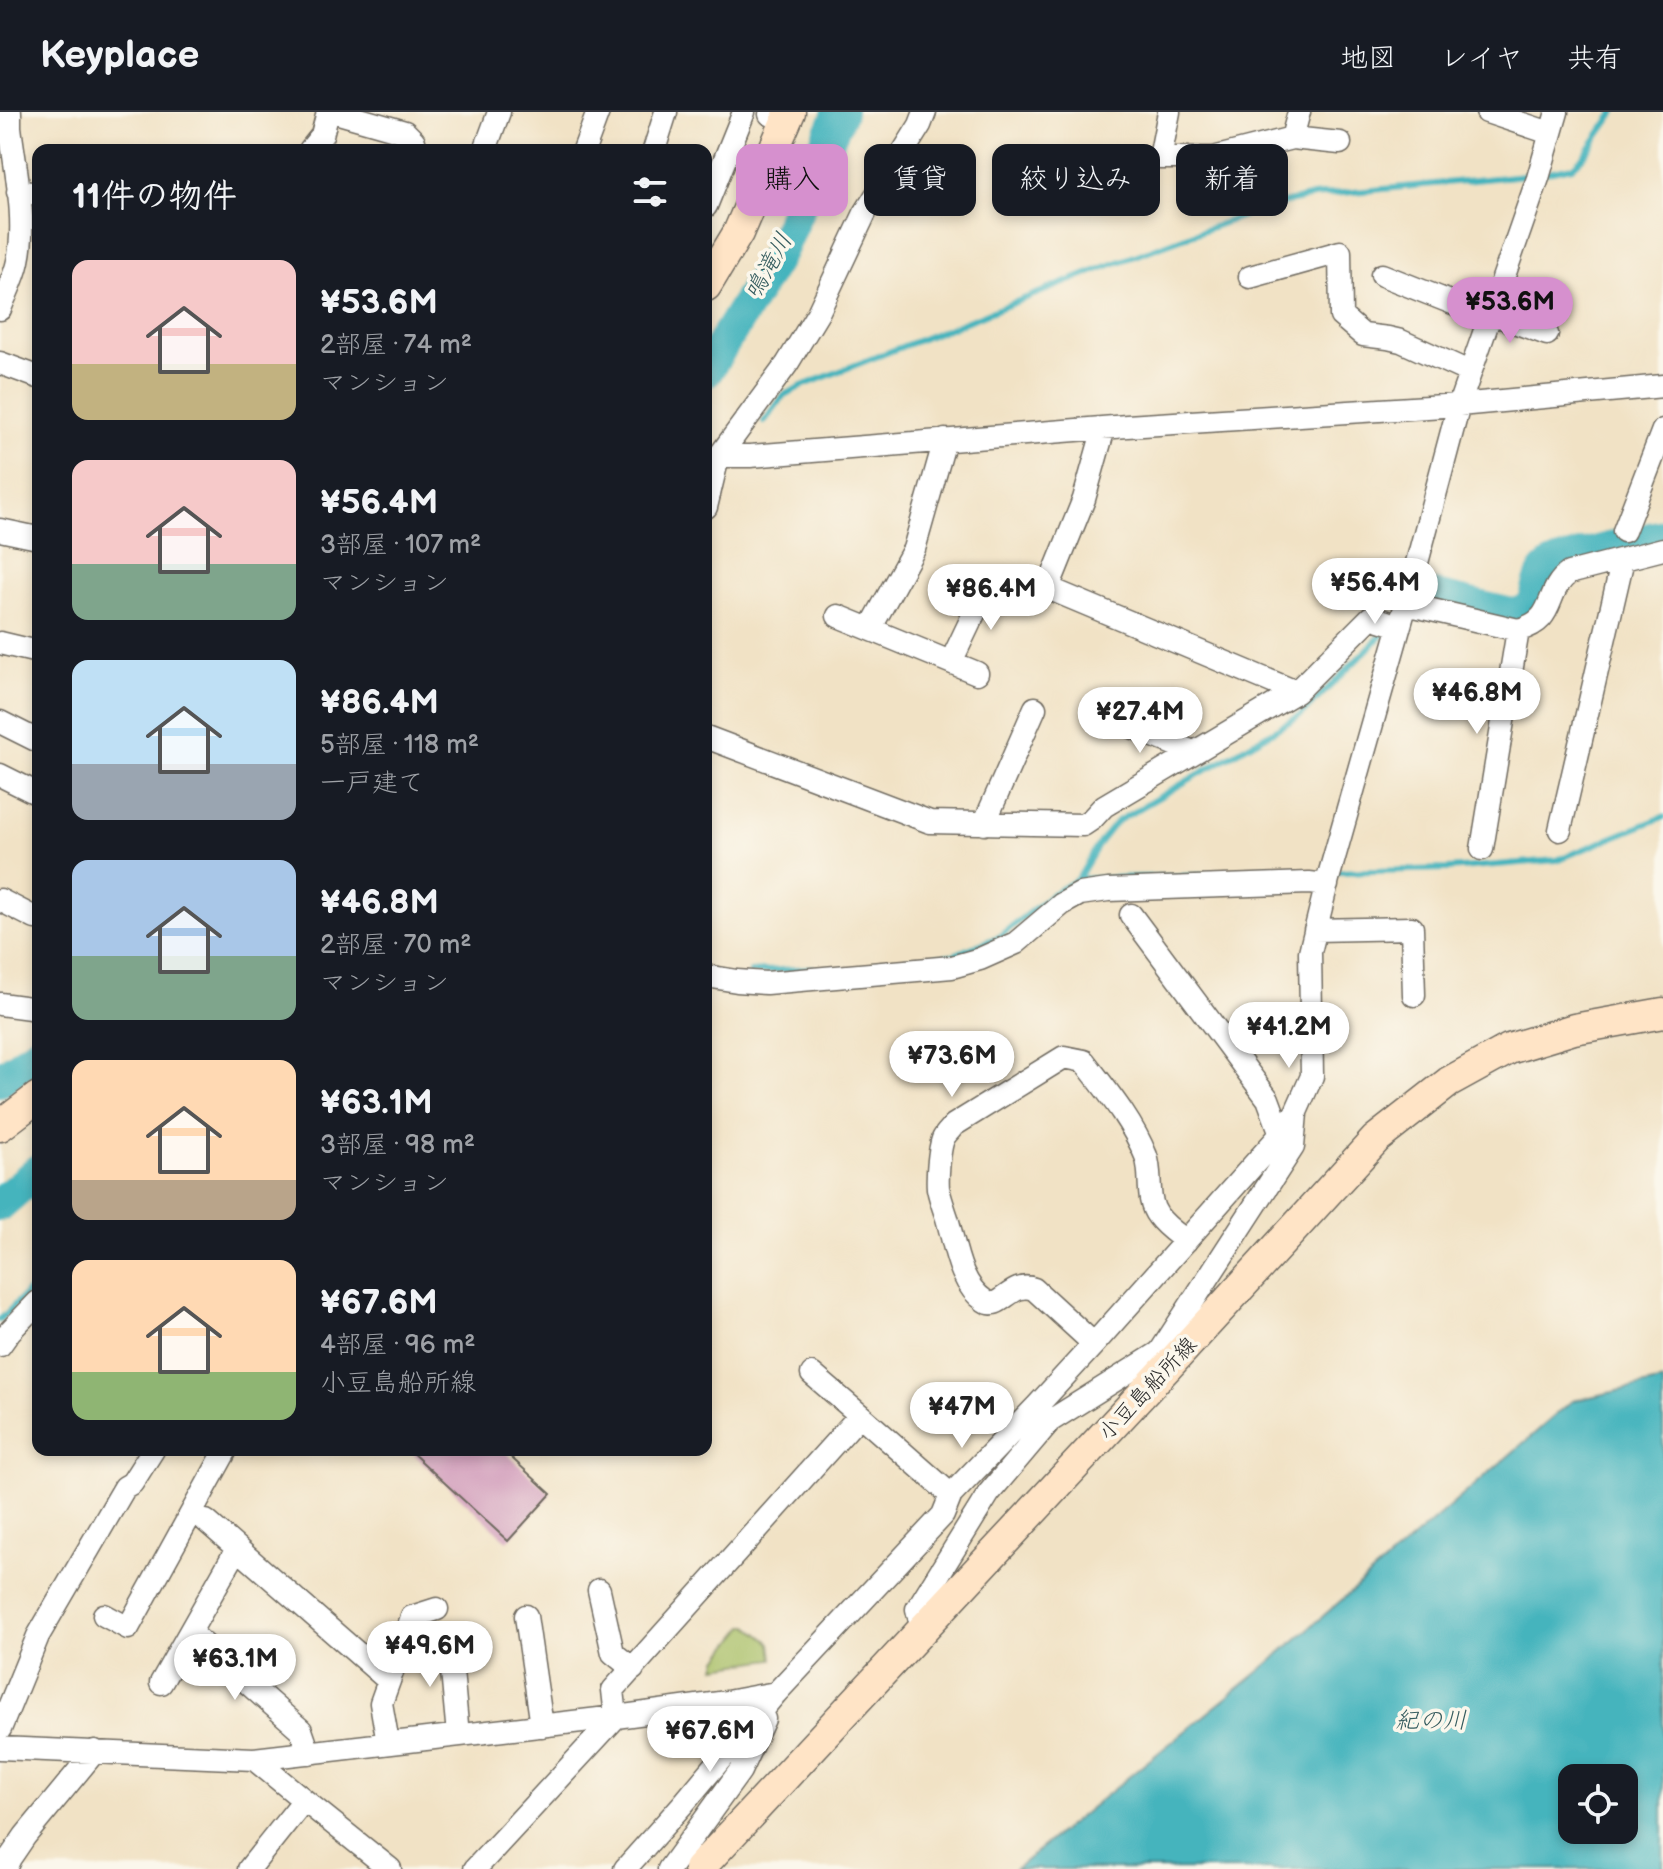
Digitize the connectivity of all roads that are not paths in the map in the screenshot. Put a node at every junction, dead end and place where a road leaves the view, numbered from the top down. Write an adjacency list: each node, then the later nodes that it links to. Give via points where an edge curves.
1 (10, 112): 22 (street)
2 (328, 112): 17 (street)
3 (335, 112): 14 (street)
4 (499, 112): 18 (street)
5 (598, 112): 19 (street)
6 (666, 112): 20 (street)
7 (744, 112): 21 (street)
8 (925, 112): 38 (street, via 865,213 818,313)
9 (1169, 112): 15 (street, via 1160,158 1213,158)
10 (1299, 112): 15 (street)
11 (1487, 112): 13 (street)
12 (782, 115): 25 (main road, via 738,233)
13 (1554, 123): 28 (street)
14 (409, 131)
15 (1292, 138): 16 (street)
16 (1340, 143)
17 (315, 144)
18 (487, 144)
19 (586, 144)
20 (656, 144)
21 (712, 191)
22 (28, 192): 23 (street)
23 (11, 220): 27 (street, via 18,263)
24 (1382, 275): 28 (street)
25 (712, 276)
26 (1250, 277): 31 (street, via 1340,252 1341,316 1363,335 1401,341)
27 (0, 309)
28 (1489, 315): 29 (street); 31 (street)
29 (1547, 334)
30 (0, 363): 32 (street)
31 (1469, 372): 34 (street)
32 (32, 375)
33 (1663, 386): 34 (street)
34 (1459, 405): 35 (street); 45 (street)
35 (1104, 428): 37 (street); 53 (street, via 1084,499 1048,588)
36 (1663, 430): 40 (street)
37 (945, 440): 38 (street, via 750,456); 47 (street, via 914,549)
38 (712, 465)
39 (0, 530): 41 (street)
40 (1624, 531)
41 (32, 537)
42 (1663, 549): 43 (street)
43 (1623, 559): 48 (street, via 1569,573 1558,584 1547,611 1530,627); 63 (street)
44 (989, 582): 51 (street)
45 (1403, 615): 48 (street); 53 (street, via 1371,617); 65 (street)
46 (838, 616): 47 (street)
47 (870, 629): 51 (street)
48 (1518, 630): 64 (street)
49 (0, 643): 50 (street)
50 (32, 651)
51 (951, 662): 52 (street)
52 (977, 673)
53 (1296, 692): 59 (street)
54 (1035, 708): 62 (street)
55 (1105, 716): 59 (street)
56 (0, 722): 57 (street)
57 (32, 738)
58 (712, 739): 62 (street, via 930,822)
59 (1193, 752): 62 (street, via 1104,806 1083,825)
60 (0, 775): 61 (street)
61 (32, 791)
62 (984, 824)
63 (1560, 830)
64 (1482, 849)
65 (1330, 874): 69 (street); 70 (street, via 1309,883 1080,894 1016,943 952,967 766,983)
66 (0, 900): 68 (street)
67 (1131, 915): 76 (street)
68 (32, 916)
69 (1315, 930): 71 (street, via 1412,928); 75 (street, via 1310,952)
70 (712, 977)
71 (1414, 995)
72 (0, 1004): 73 (street)
73 (32, 1008)
74 (1663, 1013): 85 (main road, 小豆島船所線, via 1574,1029 1509,1049 1449,1082 1376,1139)
75 (1312, 1076): 76 (street); 78 (street)
76 (1268, 1099): 80 (street)
77 (32, 1102): 79 (main road)
78 (1296, 1112): 80 (street); 85 (street, via 1293,1147)
79 (0, 1126)
80 (1281, 1134): 81 (street)
81 (1186, 1241): 83 (street); 83 (street, via 1158,1217 1151,1204 1145,1154 1121,1109 1084,1061 1064,1057 954,1125 943,1138 938,1188 971,1287 991,1304 1020,1286 1034,1289)
82 (32, 1308): 84 (street)
83 (1094, 1344): 87 (street)
84 (0, 1345)
85 (1165, 1358): 87 (street); 98 (main road, 小豆島船所線)
86 (812, 1374): 88 (street)
87 (1043, 1414): 91 (street); 98 (street, via 917,1609)
88 (860, 1415): 91 (street); 101 (street)
89 (149, 1456): 107 (street, via 125,1487 38,1636)
90 (223, 1456): 96 (street, via 128,1628)
91 (951, 1495): 104 (street, via 943,1515)
92 (206, 1521): 93 (street)
93 (237, 1549): 99 (street); 102 (street)
94 (599, 1590): 101 (street, via 613,1653)
95 (437, 1609): 102 (street, via 412,1617)
96 (104, 1615)
97 (526, 1616): 106 (street)
98 (922, 1629): 121 (main road, 小豆島船所線)
99 (190, 1632): 103 (street); 112 (street, via 301,1730)
100 (449, 1639): 108 (street)
101 (633, 1669): 105 (street, via 613,1690)
102 (388, 1680): 109 (street, via 381,1703)
103 (161, 1683)
104 (776, 1693): 105 (street); 119 (street); 120 (street, via 740,1771)
105 (616, 1717): 106 (street); 118 (street)
106 (542, 1726): 108 (street)
107 (0, 1729)
108 (458, 1735): 109 (street)
109 (388, 1743): 112 (street)
110 (0, 1748): 111 (street)
111 (95, 1751): 113 (street); 115 (street, via 25,1836)
112 (309, 1753): 113 (street)
113 (254, 1759): 114 (street)
114 (304, 1800): 116 (street); 117 (street)
115 (5, 1869)
116 (249, 1869)
117 (390, 1869)
118 (475, 1869)
119 (625, 1869)
120 (669, 1869)
121 (699, 1869)

